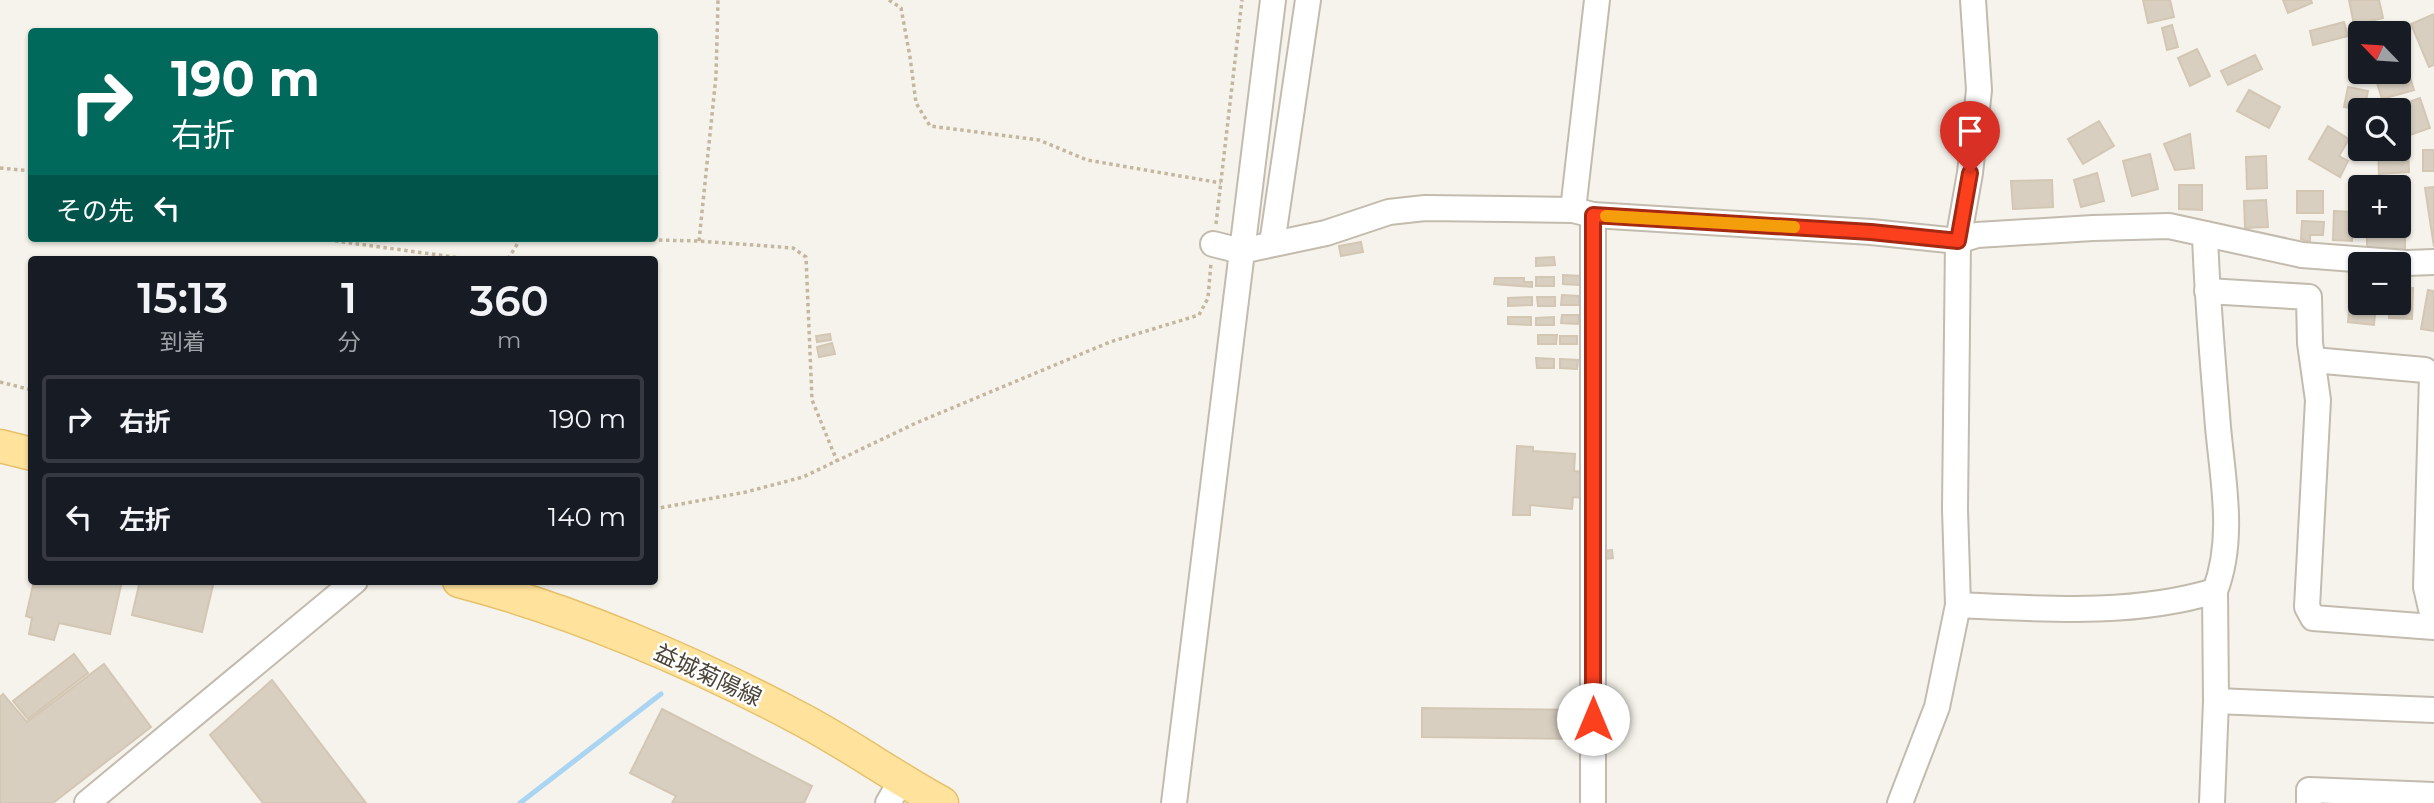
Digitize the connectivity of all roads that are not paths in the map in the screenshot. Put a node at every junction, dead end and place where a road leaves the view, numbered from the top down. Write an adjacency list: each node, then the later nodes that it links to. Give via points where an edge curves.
1 (1273, 0): 10 (street)
2 (1308, 0): 9 (street)
3 (1597, 0): 5 (street)
4 (1973, 0): 7 (street, via 1979,90)
5 (1583, 213): 7 (street); 9 (street, via 1425,208 1389,212 1326,233); 29 (street)
6 (2205, 234): 7 (street, via 2169,226 2093,228 1977,235); 11 (street, via 2302,256); 12 (street)
7 (1958, 241): 19 (street)
8 (1213, 244): 10 (street)
9 (1272, 244): 10 (street)
10 (1241, 251): 28 (street)
11 (2434, 262)
12 (2207, 291): 13 (street, via 2309,297); 18 (street, via 2227,529 2223,570)
13 (2312, 360): 20 (street, via 2425,370 2432,376 2426,587); 21 (street, via 2318,400 2307,607 2313,618)
14 (0, 446): 15 (main road)
15 (28, 453)
16 (350, 585): 26 (street)
17 (472, 585): 24 (main road, 益城菊陽線, via 666,654 797,717)
18 (2215, 591): 19 (street, via 2186,599 2074,611); 22 (street)
19 (1958, 605): 30 (street, via 1937,707)
20 (2434, 622)
21 (2434, 627)
22 (2216, 701): 23 (street); 31 (street)
23 (2434, 710)
24 (895, 792): 27 (main road, 益城菊陽線)
25 (2434, 795): 32 (street, via 2309,790)
26 (87, 803)
27 (942, 803)
28 (1174, 803)
29 (1593, 803)
30 (1900, 803)
31 (2213, 803)
32 (2309, 803)

